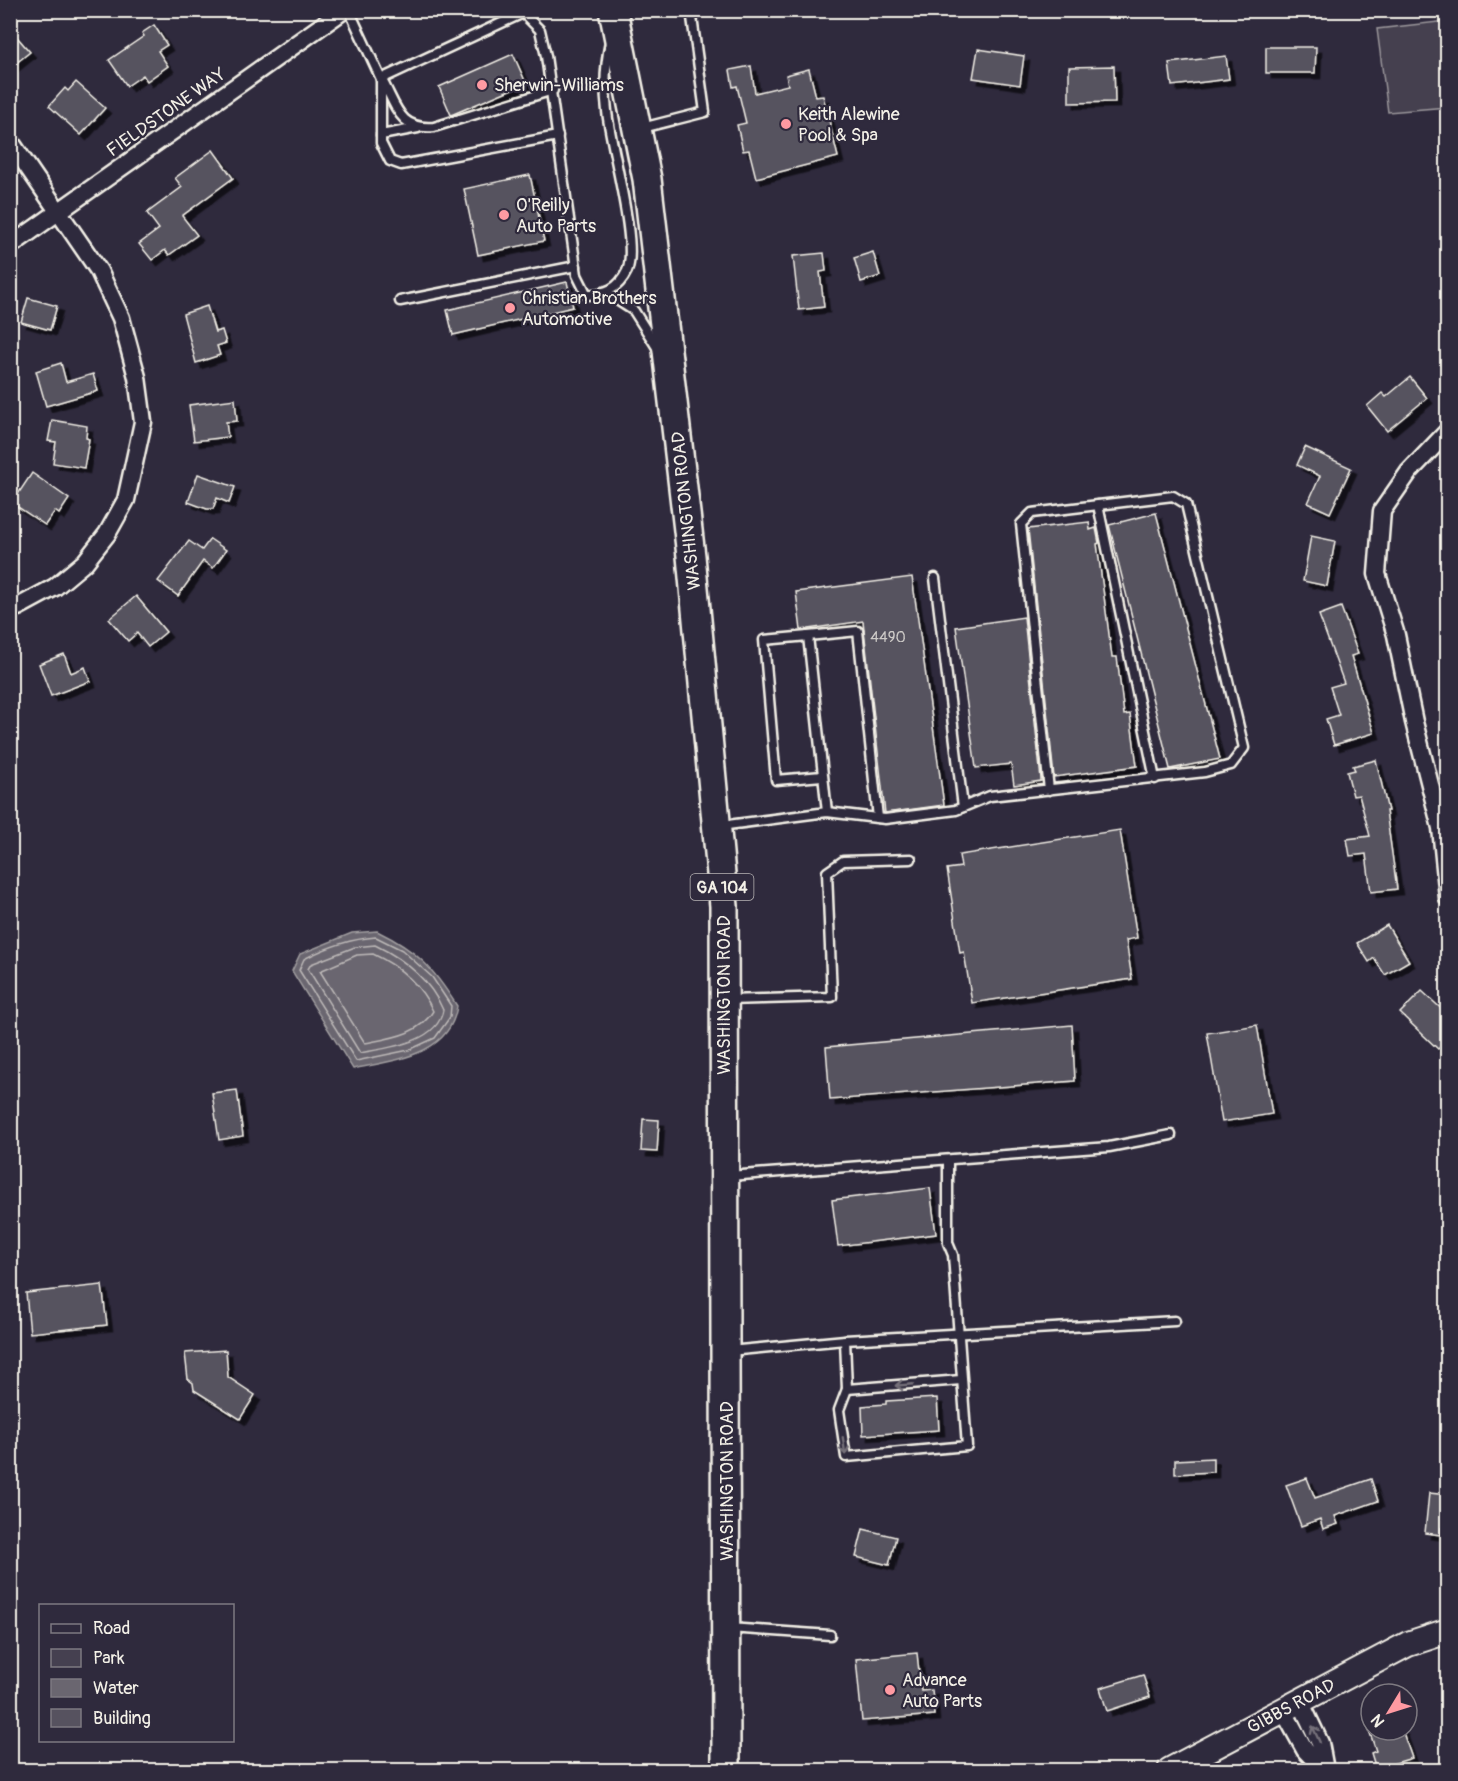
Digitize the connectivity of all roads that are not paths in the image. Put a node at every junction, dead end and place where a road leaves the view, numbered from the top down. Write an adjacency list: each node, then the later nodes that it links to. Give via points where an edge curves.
1 (344, 10): 12 (street, FIELDSTONE WAY)
2 (349, 10): 5 (lane)
3 (692, 10): 8 (lane, via 705,112)
4 (614, 16): 8 (main road, WASHINGTON ROAD / GA 104); 15 (lane, via 605,68 607,112 630,258 616,287)
5 (381, 79): 6 (lane, via 523,13 540,30); 7 (lane, via 402,119); 9 (lane)
6 (553, 90): 7 (lane, via 434,127); 10 (lane)
7 (418, 128): 9 (lane)
8 (637, 130): 17 (main road, WASHINGTON ROAD / GA 104, via 647,179)
9 (381, 135): 10 (lane, via 390,161 401,165)
10 (558, 136): 14 (lane)
11 (10, 141): 12 (street)
12 (61, 211): 13 (street, FIELDSTONE WAY); 21 (street, via 99,270 121,318 137,377 143,422 126,500 107,534 85,562 55,587)
13 (10, 246)
14 (576, 266): 15 (lane, via 587,295); 16 (lane)
15 (606, 293): 17 (lane, via 634,311)
16 (400, 301)
17 (669, 366): 29 (main road, WASHINGTON ROAD / GA 104)
18 (1448, 431): 31 (street, via 1409,471 1382,511 1377,574 1396,635 1441,828)
19 (1098, 505): 24 (lane); 24 (lane, via 1173,496 1186,504 1244,748 1231,765); 25 (lane, via 1032,513 1021,524)
20 (935, 578): 26 (lane)
21 (10, 608)
22 (808, 636): 23 (lane); 23 (lane, via 764,640 776,780); 28 (lane, via 858,631)
23 (822, 776): 27 (lane)
24 (1155, 779): 25 (lane)
25 (1049, 790): 26 (lane, via 990,796)
26 (963, 807): 28 (lane)
27 (827, 812): 28 (lane); 29 (lane)
28 (878, 818)
29 (717, 826): 32 (main road, WASHINGTON ROAD / GA 104, via 724,906)
30 (911, 859): 32 (lane, via 843,861 827,872 832,997)
31 (1448, 898)
32 (724, 1000): 35 (main road, WASHINGTON ROAD / GA 104)
33 (1170, 1135): 34 (lane, via 1109,1147)
34 (948, 1160): 35 (lane); 37 (lane, via 948,1243 953,1256)
35 (725, 1176): 39 (main road, WASHINGTON ROAD / GA 104)
36 (1175, 1321): 37 (lane)
37 (958, 1332): 38 (lane); 40 (lane)
38 (845, 1340): 39 (lane); 41 (lane)
39 (726, 1351): 42 (main road, WASHINGTON ROAD / GA 104)
40 (962, 1380): 41 (lane, one-way to 41); 41 (lane, one-way to 40, via 839,1410 846,1457 967,1446)
41 (847, 1389)
42 (727, 1628): 44 (lane); 46 (main road, WASHINGTON ROAD / GA 104)
43 (1448, 1631): 45 (street, GIBBS ROAD, via 1408,1644)
44 (830, 1635)
45 (1291, 1706): 47 (street, GIBBS ROAD); 48 (street, via 1320,1743)
46 (726, 1770)
47 (1170, 1770)
48 (1324, 1770)

